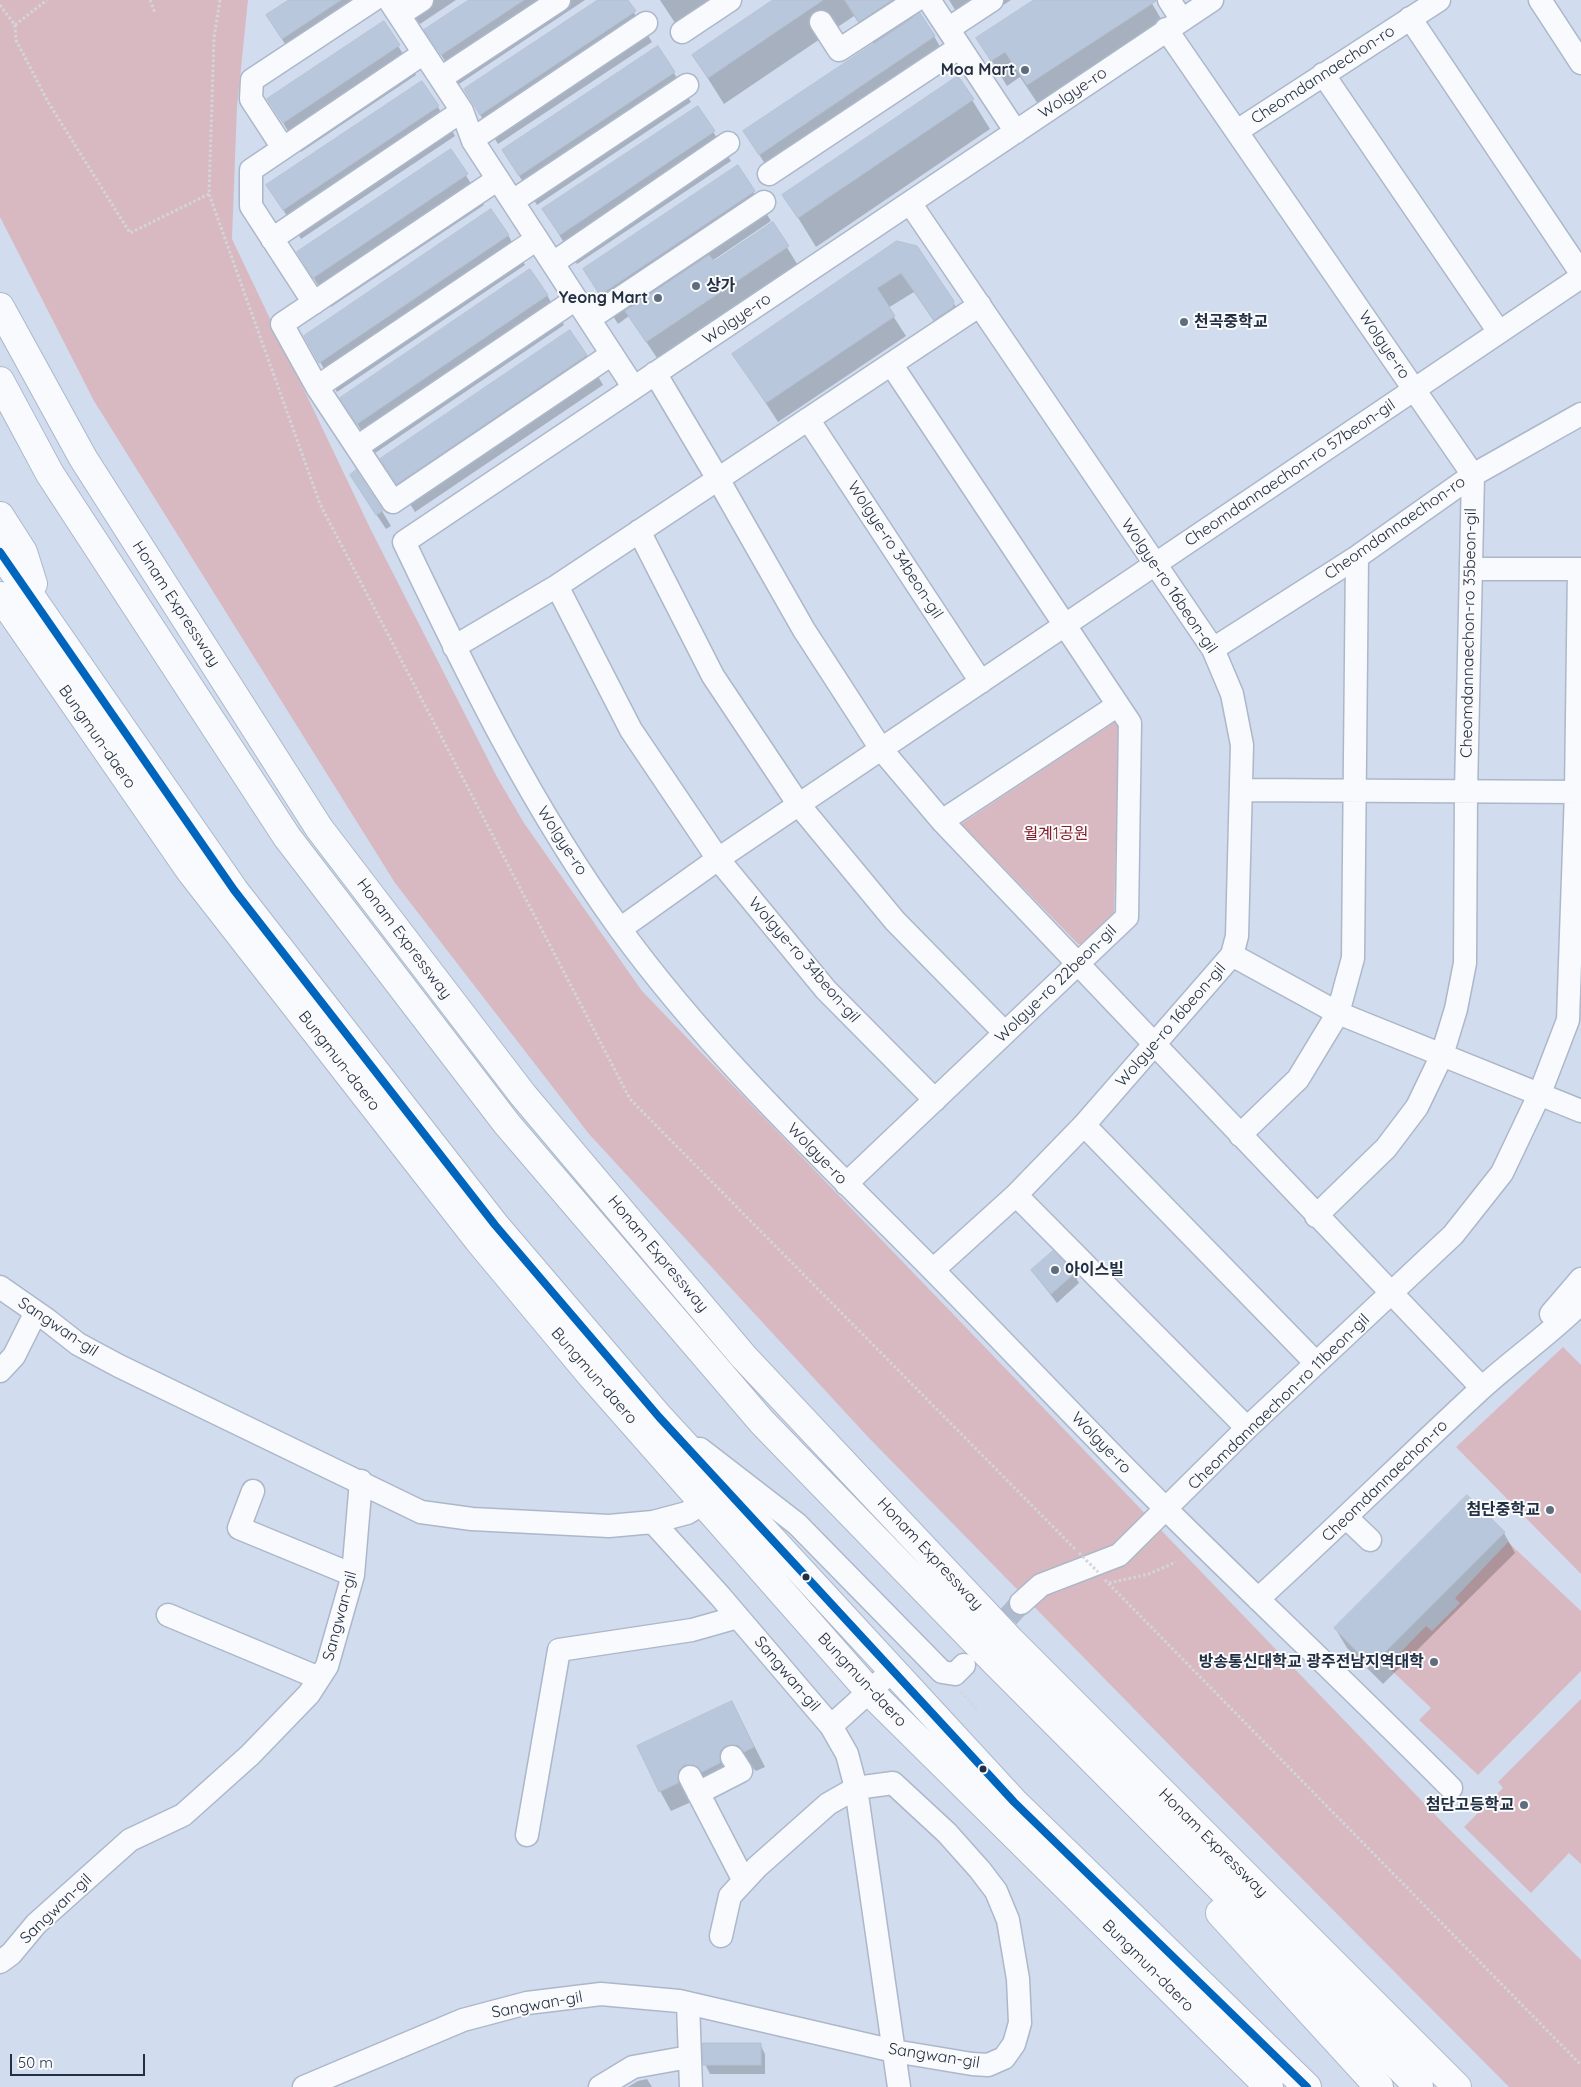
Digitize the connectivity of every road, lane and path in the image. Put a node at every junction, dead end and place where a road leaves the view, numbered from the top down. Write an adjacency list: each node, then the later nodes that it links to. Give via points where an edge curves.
1 (47, 0): 20 (path)
2 (150, 0): 16 (path)
3 (373, 0): 34 (street, via 252,80 251,99)
4 (422, 0): 15 (street)
5 (559, 0): 27 (street)
6 (730, 0): 22 (street)
7 (916, 0): 18 (street, via 839,50)
8 (929, 0): 23 (street)
9 (992, 0): 23 (street)
10 (1169, 0): 21 (street)
11 (1212, 0): 21 (street, Wolgye-ro)
12 (1439, 0): 17 (street, Cheomdannaechon-ro)
13 (1540, 0): 25 (street)
14 (0, 5): 20 (path)
15 (394, 8): 24 (street)
16 (155, 13)
17 (1410, 18): 26 (street, Cheomdannaechon-ro); 44 (street)
18 (821, 22)
19 (646, 23): 32 (street)
20 (15, 25): 37 (path, via 16,40 25,61 130,232)
21 (1174, 25): 30 (street, Wolgye-ro); 31 (street, Wolgye-ro)
22 (682, 32)
23 (954, 38): 31 (street); 35 (street)
24 (424, 53): 27 (street); 34 (street)
25 (1581, 64)
26 (1323, 74): 30 (street, Cheomdannaechon-ro); 51 (street)
27 (440, 78): 29 (street)
28 (687, 85): 38 (street)
29 (462, 111): 32 (street); 41 (street)
30 (1236, 131): 58 (street, Wolgye-ro)
31 (1016, 132): 40 (street, Wolgye-ro)
32 (473, 139): 36 (street)
33 (728, 143): 43 (street)
34 (283, 148): 41 (street, via 251,170 251,206)
35 (769, 174)
36 (498, 179): 38 (street); 47 (street)
37 (209, 194)
38 (513, 201): 42 (street)
39 (764, 202): 50 (street)
40 (910, 203): 48 (street, Wolgye-ro 16beon-gil); 54 (street, Wolgye-ro)
41 (272, 239): 47 (street)
42 (537, 239): 43 (street); 56 (street)
43 (553, 263): 46 (street)
44 (1581, 273)
45 (1581, 277): 51 (street, Cheomdannaechon-ro 57beon-gil)
46 (576, 299): 50 (street); 61 (street)
47 (314, 303): 56 (street, via 282,324)
48 (980, 305): 53 (street); 68 (street, Wolgye-ro 16beon-gil)
49 (0, 307): 154 (main road, Honam Expressway, via 83,458 319,828 523,1095 743,1356 1011,1641)
50 (589, 319): 52 (street)
51 (1499, 332): 58 (street, Cheomdannaechon-ro 57beon-gil)
52 (612, 354): 57 (street); 61 (street, via 393,502)
53 (891, 364): 60 (street); 74 (street)
54 (655, 373): 57 (street, Wolgye-ro); 63 (street)
55 (0, 381): 129 (main road, Honam Expressway, via 50,474 287,837 507,1124 762,1422)
56 (317, 387): 61 (street)
57 (634, 388): 75 (street, Wolgye-ro, via 404,542)
58 (1414, 390): 62 (street, Wolgye-ro); 68 (street, Cheomdannaechon-ro 57beon-gil)
59 (1581, 414): 62 (street, Cheomdannaechon-ro)
60 (808, 419): 63 (street); 77 (street, Wolgye-ro 34beon-gil)
61 (357, 447)
62 (1472, 475): 67 (street, Cheomdannaechon-ro); 70 (street, Cheomdannaechon-ro 35beon-gil)
63 (718, 479): 65 (street); 79 (street, via 804,630)
64 (0, 516): 73 (main road, via 23,552)
65 (639, 532): 71 (street); 84 (street, via 713,676)
66 (0, 552): 73 (main road, Bungmun-daero)
67 (1356, 557): 76 (street, Cheomdannaechon-ro); 81 (street)
68 (1155, 564): 74 (street); 76 (street, Wolgye-ro 16beon-gil)
69 (1580, 569): 70 (street); 83 (street)
70 (1471, 570): 82 (street, Cheomdannaechon-ro 35beon-gil)
71 (557, 586): 75 (street); 86 (street, Wolgye-ro 34beon-gil, via 631,730)
72 (0, 596): 116 (main road, Bungmun-daero, via 192,872 479,1241 590,1374)
73 (46, 621): 112 (main road, Bungmun-daero, via 234,890 495,1225)
74 (1065, 626): 77 (street); 78 (street, Wolgye-ro 22beon-gil)
75 (454, 647): 87 (street, Wolgye-ro, via 499,738 550,825)
76 (1213, 649): 80 (street, Wolgye-ro 16beon-gil, via 1232,694 1242,745)
77 (981, 682): 79 (street)
78 (1118, 706): 85 (street); 89 (street, Wolgye-ro 22beon-gil, via 1130,723 1127,917)
79 (881, 749): 84 (street); 85 (street)
80 (1242, 790): 81 (street); 88 (street, Wolgye-ro 16beon-gil, via 1237,936)
81 (1354, 790): 82 (street); 90 (street, via 1353,958)
82 (1466, 792): 83 (street); 93 (street, Cheomdannaechon-ro 35beon-gil, via 1465,963)
83 (1578, 792): 94 (street, via 1568,1020)
84 (799, 805): 86 (street); 91 (street, via 895,921)
85 (942, 821): 89 (street)
86 (718, 859): 87 (street); 95 (street, Wolgye-ro 34beon-gil, via 826,990)
87 (620, 929): 99 (street, Wolgye-ro, via 702,1034)
88 (1232, 955): 90 (street); 92 (street, Wolgye-ro 16beon-gil)
89 (1079, 962): 91 (street, Wolgye-ro 22beon-gil); 92 (street)
90 (1338, 1012): 93 (street); 98 (street, via 1298,1079)
91 (1005, 1033): 95 (street, Wolgye-ro 22beon-gil)
92 (1155, 1044): 97 (street, Wolgye-ro 16beon-gil); 98 (street)
93 (1442, 1055): 94 (street); 101 (street, via 1417,1107 1386,1148)
94 (1540, 1093): 96 (street); 105 (street, Cheomdannaechon-ro 11beon-gil, via 1502,1173 1453,1235)
95 (935, 1100): 99 (street, Wolgye-ro 22beon-gil)
96 (1581, 1111)
97 (1084, 1125): 100 (street, Wolgye-ro 16beon-gil); 108 (street)
98 (1240, 1135): 101 (street)
99 (846, 1184): 102 (street, Wolgye-ro)
100 (1016, 1195): 102 (street, Wolgye-ro 16beon-gil); 113 (street)
101 (1316, 1216): 105 (street)
102 (933, 1270): 117 (street, Wolgye-ro)
103 (1581, 1279): 109 (street)
104 (0, 1288): 107 (street, Sangwan-gil)
105 (1392, 1295): 108 (street, Cheomdannaechon-ro 11beon-gil); 111 (street)
106 (1581, 1303): 109 (street, via 1554,1330)
107 (36, 1312): 110 (street, via 14,1356); 114 (street, Sangwan-gil, via 78,1344 120,1366)
108 (1316, 1363): 113 (street, Cheomdannaechon-ro 11beon-gil)
109 (1510, 1363): 111 (street, Cheomdannaechon-ro)
110 (0, 1371)
111 (1482, 1388): 118 (street, Cheomdannaechon-ro)
112 (659, 1417): 130 (street, via 797,1524 942,1672 955,1674); 131 (main road, Bungmun-daero)
113 (1247, 1428): 117 (street, Cheomdannaechon-ro 11beon-gil)
114 (361, 1481): 119 (street, Sangwan-gil, via 421,1512 472,1519 609,1526); 123 (street, Sangwan-gil)
115 (253, 1491): 123 (street, via 239,1528)
116 (705, 1502): 119 (street, Sangwan-gil, via 687,1513); 133 (main road, Bungmun-daero)
117 (1167, 1510): 125 (street, Wolgye-ro); 126 (street, Cheomdannaechon-ro 11beon-gil, via 1119,1555 1041,1585)
118 (1347, 1518): 120 (street); 125 (street, Cheomdannaechon-ro)
119 (653, 1522): 128 (street, Sangwan-gil)
120 (1370, 1540)
121 (1079, 1553): 124 (path, bridge)
122 (1176, 1562): 124 (path, via 1148,1574)
123 (353, 1575): 132 (street, Sangwan-gil, via 327,1666)
124 (1108, 1583): 145 (path)
125 (1258, 1599): 137 (street, Wolgye-ro)
126 (1021, 1603)
127 (168, 1616): 132 (street)
128 (738, 1617): 134 (street, Sangwan-gil); 138 (street, via 692,1630 559,1650)
129 (994, 1661): 152 (main road, via 1076,1766 1220,1913); 153 (main road, Honam Expressway)
130 (964, 1665)
131 (892, 1671): 133 (street); 151 (main road, Bungmun-daero, via 1014,1802)
132 (319, 1678): 141 (street, Sangwan-gil, via 250,1755 183,1815 130,1840 36,1924)
133 (868, 1691): 134 (street); 150 (main road, Bungmun-daero)
134 (831, 1726): 136 (street, Sangwan-gil, via 847,1754)
135 (722, 1768): 139 (street, via 694,1785)
136 (856, 1788): 139 (street, via 828,1804); 143 (street); 143 (street, Sangwan-gil, via 893,1783 948,1833 980,1870 996,1891 1008,1920 1018,1979 1020,2023 1014,2044 1004,2058 988,2065 972,2064)
137 (1451, 1788)
138 (527, 1835)
139 (744, 1881): 140 (street, via 730,1896)
140 (721, 1936)
141 (0, 1962)
142 (688, 2003): 143 (street, Sangwan-gil); 144 (street); 146 (street, Sangwan-gil, via 601,1994 527,2003 463,2020)
143 (894, 2051): 149 (street)
144 (689, 2057): 147 (street, via 633,2067); 148 (street)
145 (1581, 2065)
146 (304, 2087)
147 (600, 2087)
148 (692, 2087)
149 (899, 2087)
150 (1269, 2087)
151 (1307, 2087)
152 (1380, 2087)
153 (1419, 2087)
154 (1458, 2087)

